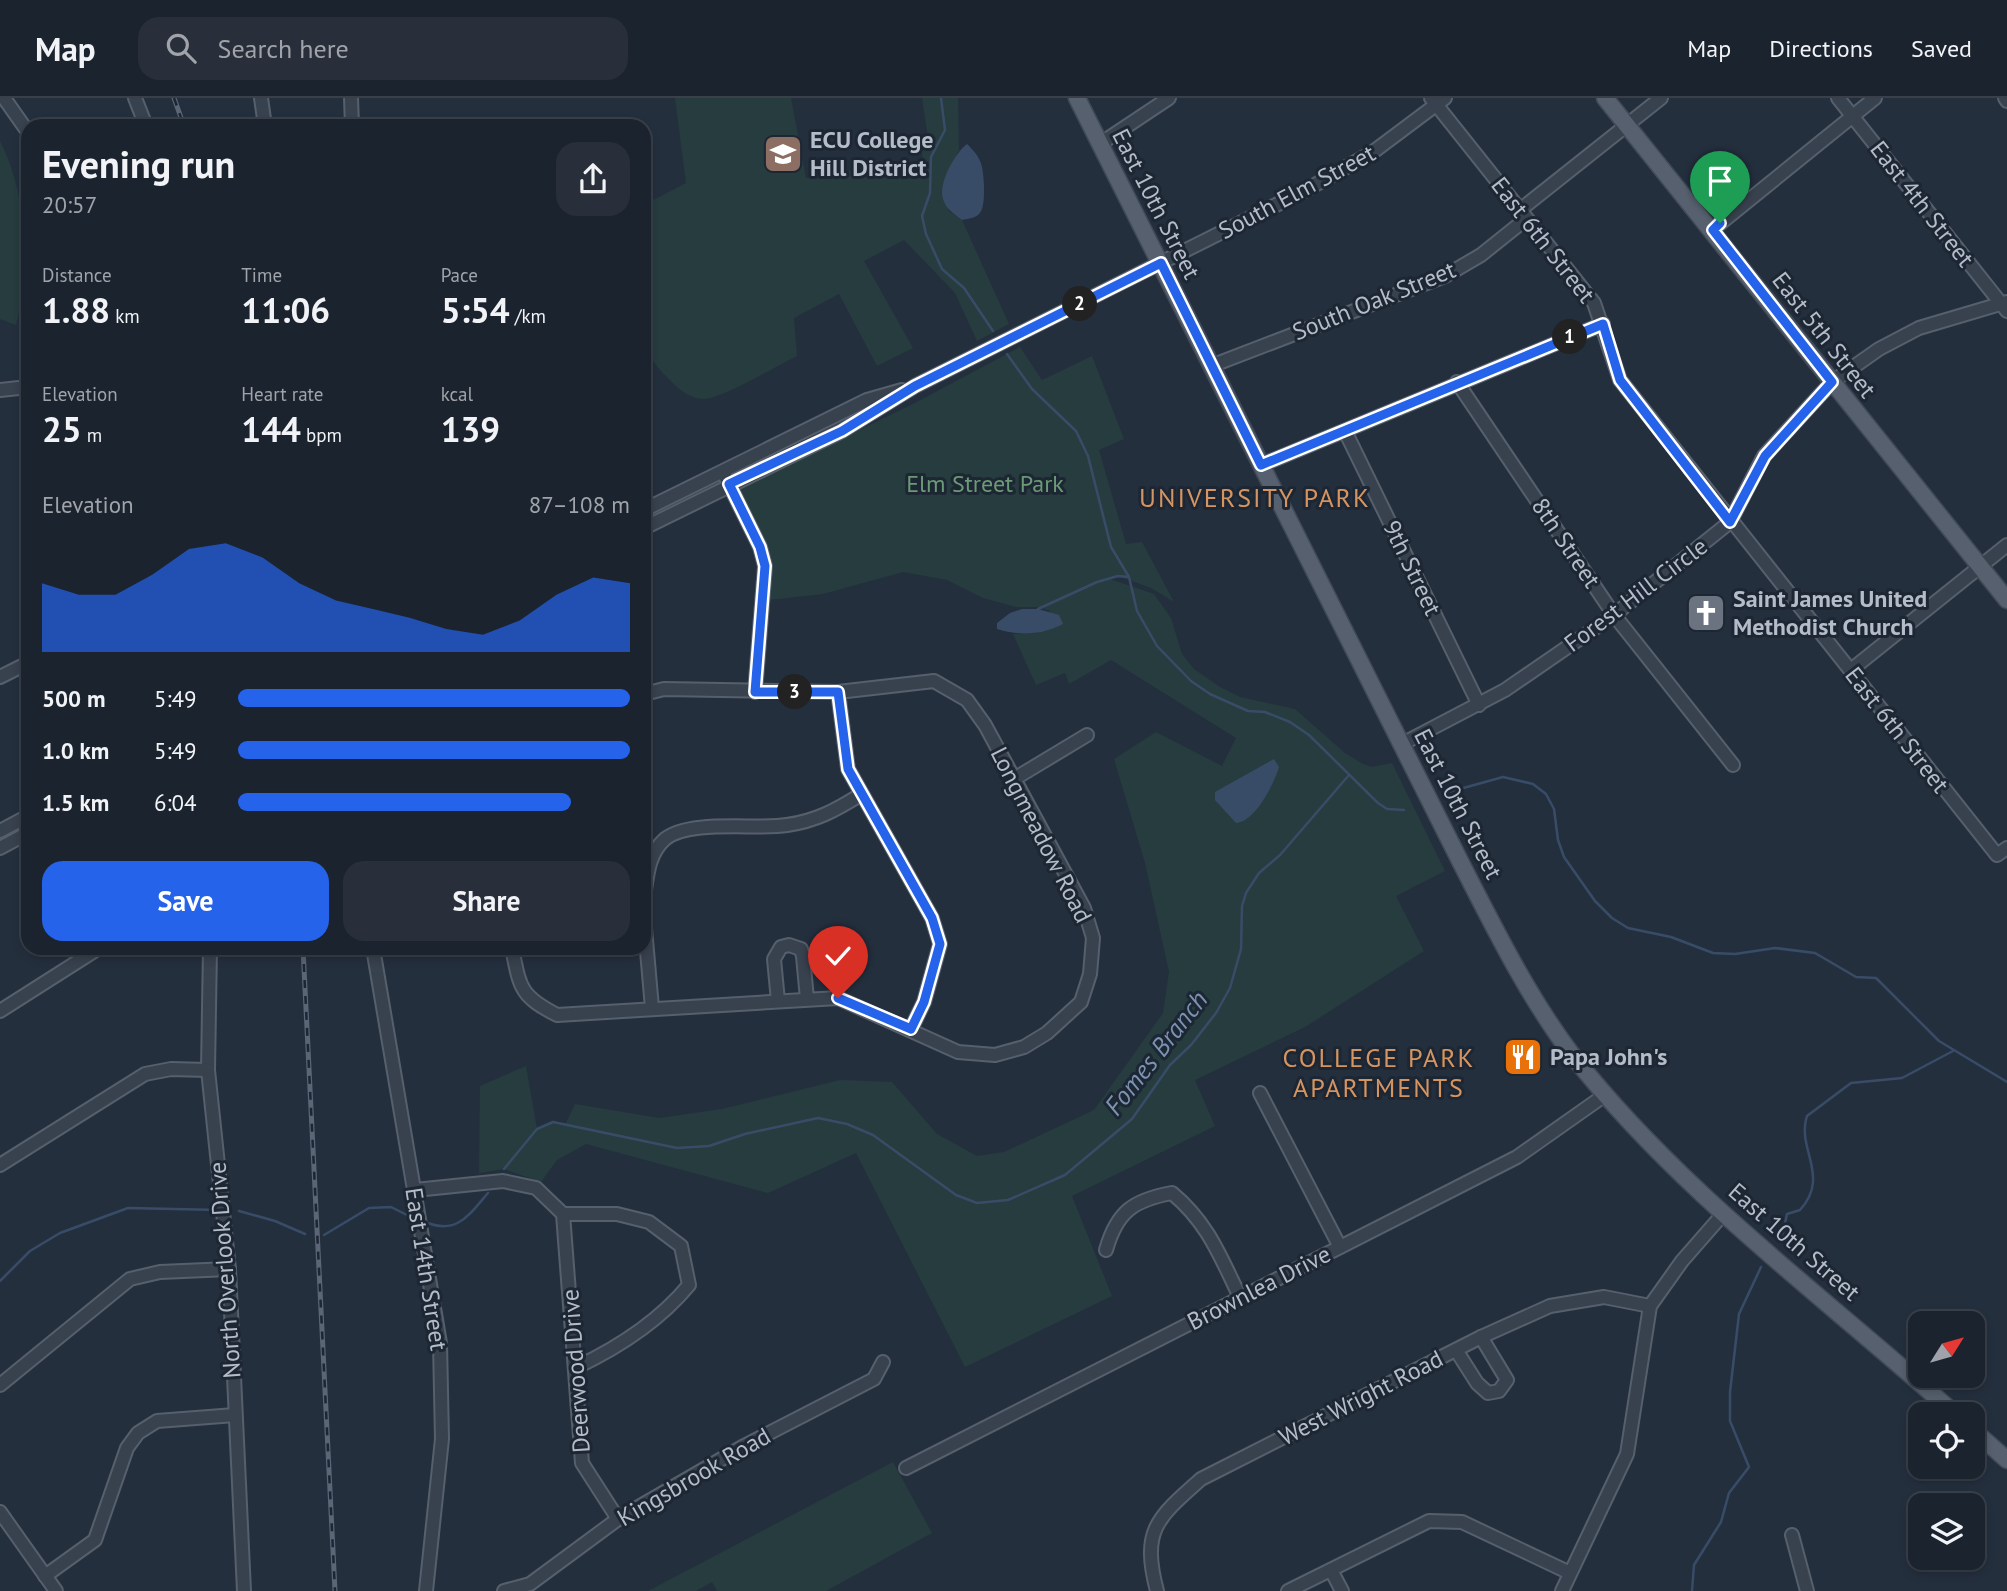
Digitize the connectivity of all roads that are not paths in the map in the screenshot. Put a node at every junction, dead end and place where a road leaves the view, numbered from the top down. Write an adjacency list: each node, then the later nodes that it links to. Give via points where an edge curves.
1 (4, 98): 16 (street)
2 (135, 98): 13 (street)
3 (261, 98): 14 (street)
4 (351, 98): 15 (street)
5 (1077, 98): 18 (main road, East 10th Street)
6 (1169, 98): 18 (street)
7 (1605, 98): 17 (main road, East 5th Street)
8 (1661, 98): 17 (street, South Oak Street)
9 (1838, 98): 12 (street, East 4th Street)
10 (1875, 98): 12 (street)
11 (1438, 100): 19 (street, East 6th Street); 21 (street, South Elm Street, via 1373,152)
12 (1852, 116): 20 (street); 22 (street, East 4th Street)
13 (143, 119)
14 (264, 119)
15 (352, 119)
16 (21, 122)
17 (1627, 125): 19 (street, South Oak Street); 20 (main road, East 5th Street)
18 (1100, 144): 21 (main road, East 10th Street)
19 (1523, 214): 23 (street, East 6th Street, via 1594,303); 24 (street, South Oak Street, via 1481,255 1445,276)
20 (1713, 230): 26 (main road, East 5th Street)
21 (1161, 263): 24 (main road, East 10th Street); 27 (street, South Elm Street)
22 (2006, 306): 26 (street, Forest Hill Circle, via 1919,328)
23 (1603, 324): 25 (street); 41 (street, East 6th Street, via 1620,380)
24 (1211, 366): 35 (main road, East 10th Street)
25 (1457, 382): 34 (street); 46 (street, 8th Street)
26 (1832, 382): 41 (street, Forest Hill Circle, via 1765,456); 44 (main road, East 5th Street)
27 (915, 386): 30 (street, South Elm Street); 31 (street, South Elm Street)
28 (21, 388): 29 (street)
29 (0, 390)
30 (867, 400): 31 (street); 32 (street, South Elm Street)
31 (874, 414): 33 (street, South Elm Street)
32 (835, 415): 33 (street); 36 (street, South Elm Street)
33 (842, 431): 37 (street, South Elm Street)
34 (1345, 431): 35 (street); 53 (street, 9th Street)
35 (1261, 465): 55 (main road, East 10th Street)
36 (723, 471): 37 (street); 38 (street, South Elm Street)
37 (729, 484): 40 (street, South Elm Street); 51 (street, via 765,566)
38 (651, 506)
39 (651, 513): 40 (street)
40 (657, 521): 42 (street, South Elm Street)
41 (1730, 522): 46 (street, Forest Hill Circle); 48 (street, East 6th Street)
42 (651, 524)
43 (2007, 545): 44 (street)
44 (1980, 567): 45 (main road, East 5th Street); 48 (street)
45 (2007, 600)
46 (1614, 615): 53 (street, Forest Hill Circle); 56 (street, 8th Street)
47 (21, 666): 49 (street)
48 (1851, 670): 63 (street, East 6th Street)
49 (0, 677)
50 (651, 692): 51 (street, Longmeadow Road)
51 (755, 692): 52 (street, Longmeadow Road)
52 (838, 692): 57 (street, Longmeadow Road, via 934,681 951,688 967,700 985,725); 58 (street, via 848,769)
53 (1479, 705): 55 (street, Forest Hill Circle)
54 (1087, 734): 57 (street)
55 (1402, 744): 77 (main road, East 10th Street, via 1531,993)
56 (1733, 765)
57 (1014, 779): 74 (street, Longmeadow Road, via 1087,918 1093,938 1090,974 1081,1002 1047,1033 995,1055 958,1052)
58 (860, 795): 64 (street, via 824,817 785,826 693,829 666,838); 74 (street, via 932,918 940,944 924,1002)
59 (21, 820): 60 (street)
60 (0, 831)
61 (21, 837): 62 (street)
62 (0, 848)
63 (2002, 851)
64 (651, 857)
65 (88, 955): 73 (street)
66 (210, 955): 75 (street, North Overlook Drive)
67 (374, 955): 79 (street, East 14th Street)
68 (513, 955): 72 (street, Longmeadow Road, via 519,982 531,1002 557,1015)
69 (647, 955): 72 (street)
70 (807, 999): 71 (street, Longmeadow Road); 71 (street, via 801,949 789,945 781,947 774,959); 74 (street, Longmeadow Road, via 838,998)
71 (778, 1001): 72 (street, Longmeadow Road)
72 (652, 1008)
73 (0, 1011)
74 (911, 1029)
75 (208, 1070): 78 (street, via 145,1074); 84 (street, North Overlook Drive)
76 (1260, 1093): 82 (street)
77 (1605, 1095): 80 (main road, East 10th Street); 82 (street, Brownlea Drive, via 1517,1157)
78 (0, 1165)
79 (415, 1190): 81 (street, via 503,1181 536,1188); 105 (street, East 14th Street, via 440,1343 442,1439)
80 (1724, 1213): 86 (street); 92 (main road, East 10th Street)
81 (563, 1214): 90 (street, Deerwood Drive); 90 (street, via 617,1214 649,1222 681,1246 689,1285 672,1306)
82 (1340, 1247): 85 (street, Brownlea Drive)
83 (1106, 1250): 85 (street, via 1112,1229 1127,1209 1149,1197 1172,1193 1207,1229)
84 (229, 1269): 91 (street, via 160,1272 130,1279); 93 (street, North Overlook Drive)
85 (1240, 1297): 96 (street, Brownlea Drive)
86 (1650, 1306): 87 (street, West Wright Road, via 1604,1297 1550,1306); 101 (street, via 1627,1454)
87 (1481, 1337): 88 (street, West Wright Road); 88 (street, via 1507,1380 1499,1391 1488,1393 1476,1383)
88 (1456, 1350): 107 (street, West Wright Road, via 1201,1479 1163,1513 1151,1537 1150,1566)
89 (883, 1362): 98 (street, Kingsbrook Road, via 874,1379 744,1446)
90 (576, 1367): 98 (street, Deerwood Drive, via 582,1462)
91 (2, 1378)
92 (1941, 1402)
93 (235, 1415): 102 (street, via 157,1421 138,1433 127,1448 95,1541); 104 (street, North Overlook Drive)
94 (1985, 1441): 95 (main road)
95 (2007, 1461)
96 (906, 1468)
97 (0, 1512): 102 (street)
98 (618, 1520): 106 (street, Kingsbrook Road, via 530,1584)
99 (1792, 1535): 111 (street)
100 (1331, 1570): 101 (street, via 1429,1521 1462,1522); 108 (street); 109 (street)
101 (1570, 1573): 110 (street)
102 (46, 1576): 103 (street)
103 (56, 1591)
104 (244, 1591)
105 (426, 1591)
106 (504, 1591)
107 (1157, 1591)
108 (1288, 1591)
109 (1342, 1591)
110 (1562, 1591)
111 (1807, 1591)

